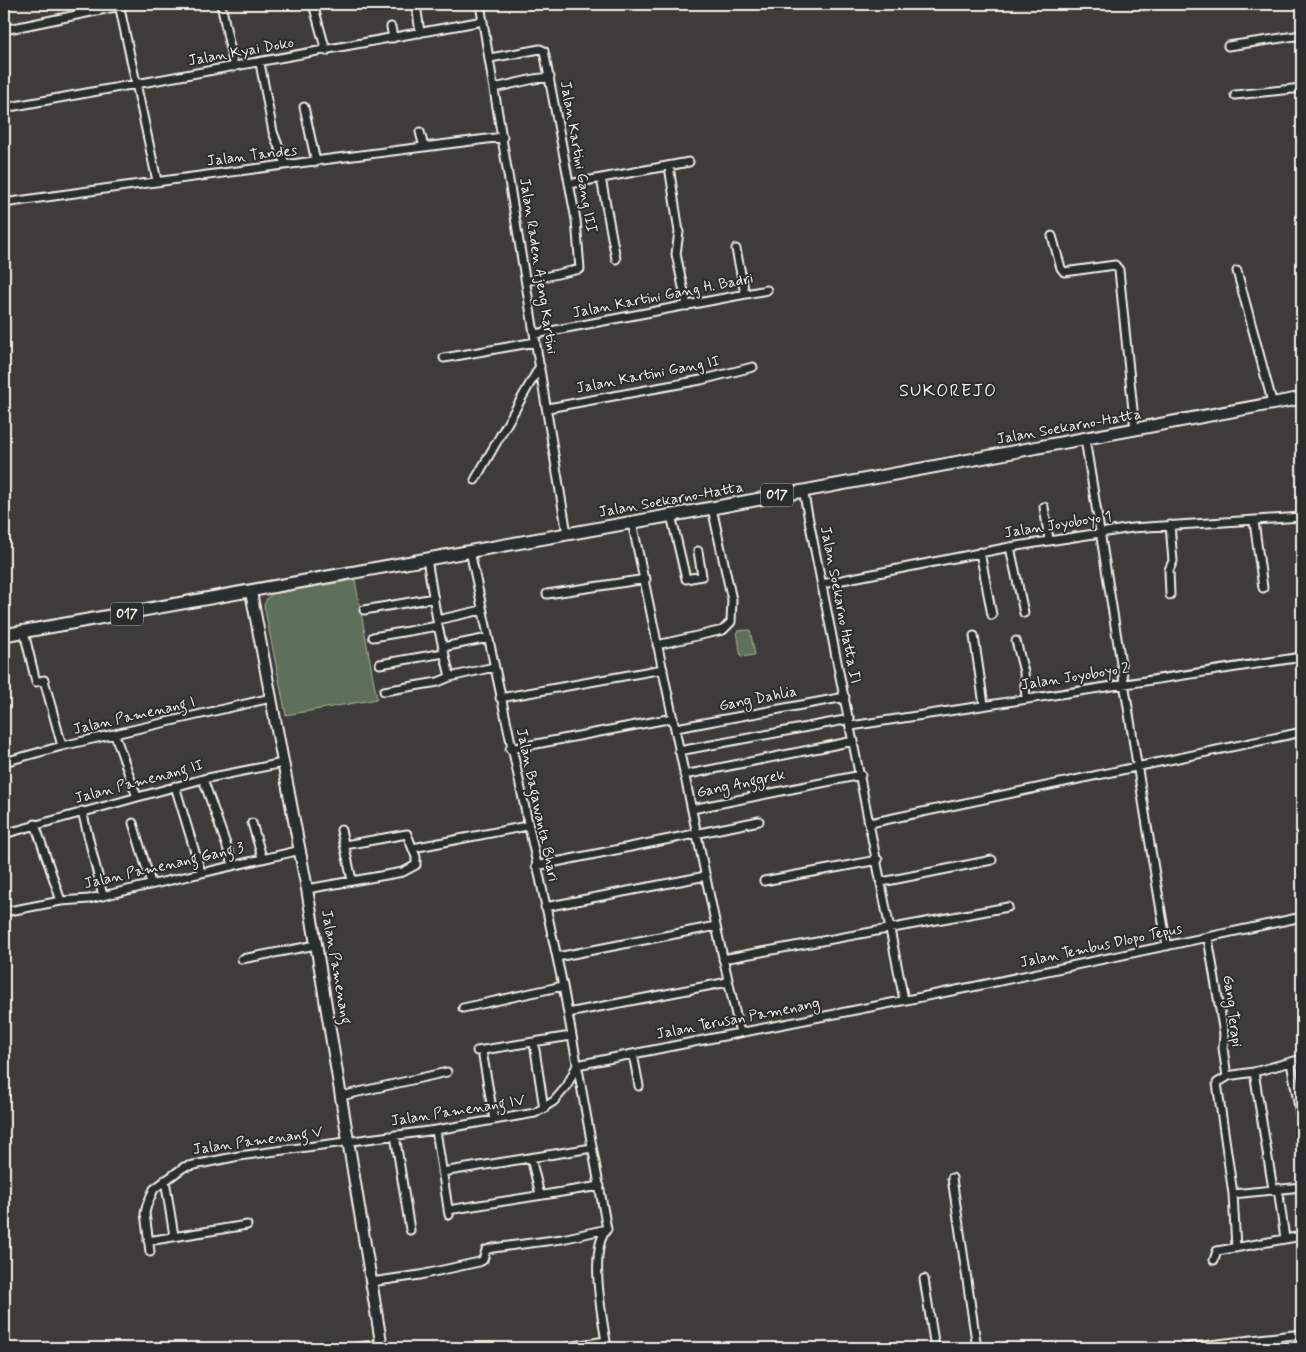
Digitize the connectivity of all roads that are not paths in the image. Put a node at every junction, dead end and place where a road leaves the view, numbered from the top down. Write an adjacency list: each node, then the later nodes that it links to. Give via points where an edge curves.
1 (78, 4): 7 (street)
2 (221, 4): 18 (street)
3 (313, 4): 15 (street)
4 (416, 4): 11 (street)
5 (480, 4): 8 (street, Jalan Raden Ajeng Kartini)
6 (119, 5): 7 (street); 20 (street)
7 (79, 14): 10 (street)
8 (483, 21): 11 (street, Jalan Kyai Doko); 16 (street, Jalan Raden Ajeng Kartini)
9 (391, 27): 13 (street)
10 (4, 30)
11 (420, 33): 13 (street, Jalan Kyai Doko)
12 (1302, 35): 14 (street)
13 (393, 38): 15 (street, Jalan Kyai Doko)
14 (1228, 46)
15 (326, 51): 17 (street, Jalan Kyai Doko)
16 (490, 58): 19 (street, Jalan Kartini Gang III, via 542,49); 21 (street, Jalan Raden Ajeng Kartini)
17 (260, 63): 18 (street, Jalan Kyai Doko); 31 (street, via 273,132)
18 (234, 67): 20 (street, Jalan Kyai Doko)
19 (550, 77): 21 (street); 35 (street, Jalan Kartini Gang III)
20 (136, 84): 25 (street, Jalan Kyai Doko); 34 (street)
21 (494, 88): 27 (street, Jalan Raden Ajeng Kartini)
22 (1302, 88): 23 (street)
23 (1235, 95)
24 (304, 107): 29 (street)
25 (4, 108)
26 (420, 132): 28 (street)
27 (503, 137): 28 (street, Jalan Tandes); 41 (street, Jalan Raden Ajeng Kartini)
28 (424, 147): 29 (street, Jalan Tandes)
29 (316, 162): 31 (street, Jalan Tandes)
30 (689, 162): 32 (street)
31 (285, 164): 34 (street, Jalan Tandes)
32 (669, 166): 33 (street); 44 (street, via 679,232 676,254)
33 (601, 178): 35 (street); 39 (street)
34 (157, 181): 36 (street, Jalan Tandes)
35 (569, 184): 41 (street, Jalan Kartini Gang III, via 580,269)
36 (4, 203)
37 (1052, 236): 52 (street, via 1064,272 1115,265 1118,268)
38 (736, 249): 43 (street)
39 (616, 259)
40 (1237, 271): 50 (street)
41 (526, 281): 45 (street, Jalan Raden Ajeng Kartini)
42 (767, 290): 43 (street, Jalan Kartini Gang H. Badri)
43 (745, 294): 44 (street, Jalan Kartini Gang H. Badri)
44 (687, 306): 45 (street, Jalan Kartini Gang H. Badri)
45 (536, 338): 46 (street, Jalan Kartini Gang H. Badri); 47 (street, Jalan Raden Ajeng Kartini)
46 (444, 358)
47 (540, 366): 51 (street, Jalan Raden Ajeng Kartini); 54 (street)
48 (752, 368): 51 (street, Jalan Kartini Gang II)
49 (1302, 398): 50 (main road, Jalan Soekarno-Hatta / 017)
50 (1272, 405): 52 (main road, Jalan Soekarno-Hatta / 017)
51 (548, 408): 64 (street, Jalan Raden Ajeng Kartini)
52 (1135, 430): 53 (main road, Jalan Soekarno-Hatta / 017)
53 (1085, 439): 55 (main road, Jalan Soekarno-Hatta / 017); 63 (street)
54 (475, 480)
55 (803, 490): 57 (main road, Jalan Soekarno-Hatta / 017); 72 (street, Jalan Soekarno Hatta II)
56 (1044, 507): 65 (street)
57 (712, 508): 58 (main road, Jalan Soekarno-Hatta / 017); 89 (street, via 732,600 730,622 723,630)
58 (671, 515): 61 (main road, Jalan Soekarno-Hatta / 017); 67 (street, via 686,579 702,576)
59 (1302, 517): 60 (street, Jalan Joyoboyo 1)
60 (1254, 520): 62 (street, Jalan Joyoboyo 1); 73 (street)
61 (632, 522): 64 (main road, Jalan Soekarno-Hatta / 017); 71 (street)
62 (1170, 525): 63 (street, Jalan Joyoboyo 1); 76 (street, via 1173,561 1169,570)
63 (1100, 533): 65 (street, Jalan Joyoboyo 1); 96 (street)
64 (566, 534): 68 (main road, Jalan Soekarno-Hatta / 017)
65 (1049, 540): 66 (street, Jalan Joyoboyo 1)
66 (1010, 547): 69 (street, Jalan Joyoboyo 1); 80 (street)
67 (698, 551)
68 (470, 552): 70 (main road, Jalan Soekarno-Hatta / 017); 79 (street, Jalan Bagawanta Bhari)
69 (980, 552): 72 (street, Jalan Joyoboyo 1); 81 (street)
70 (427, 559): 74 (main road, Jalan Soekarno-Hatta / 017); 77 (street)
71 (646, 579): 75 (street); 89 (street)
72 (822, 584): 98 (street, Jalan Soekarno Hatta II)
73 (1263, 588)
74 (251, 592): 83 (main road, 017); 99 (main road, Jalan Pamenang)
75 (547, 594)
76 (1170, 595)
77 (434, 598): 78 (street); 82 (street)
78 (364, 610)
79 (482, 610): 82 (street); 87 (street, Jalan Bagawanta Bhari)
80 (1024, 613)
81 (992, 615)
82 (438, 623): 86 (street); 90 (street)
83 (24, 632): 84 (main road, 017); 109 (street, via 36,682 44,680)
84 (4, 635)
85 (974, 636): 102 (street)
86 (373, 637)
87 (488, 638): 90 (street); 93 (street, Jalan Bagawanta Bhari)
88 (1016, 641): 101 (street, via 1024,672)
89 (657, 645): 94 (street)
90 (444, 650): 92 (street); 95 (street)
91 (1302, 657): 96 (street, Jalan Joyoboyo 2)
92 (380, 664)
93 (494, 667): 95 (street); 100 (street, Jalan Bagawanta Bhari)
94 (663, 669): 100 (street); 103 (street)
95 (450, 677): 97 (street)
96 (1125, 684): 101 (street, Jalan Joyoboyo 2); 114 (street)
97 (384, 691)
98 (845, 697): 104 (street, Jalan Soekarno Hatta II); 105 (street, Gang Dahlia)
99 (271, 698): 107 (street, Jalan Pamenang I); 113 (main road, Jalan Pamenang)
100 (500, 698): 110 (street, Jalan Bagawanta Bhari)
101 (1026, 699): 102 (street, Jalan Joyoboyo 2)
102 (984, 705): 104 (street, Jalan Joyoboyo 2)
103 (673, 718): 105 (street); 110 (street)
104 (850, 722): 108 (street, Jalan Soekarno Hatta II); 111 (street, Jalan Joyoboyo 2)
105 (676, 728): 111 (street)
106 (1302, 732): 114 (street)
107 (115, 735): 109 (street, Jalan Pamenang I); 119 (street)
108 (854, 741): 115 (street); 116 (street, Jalan Soekarno Hatta II)
109 (62, 746): 112 (street, Jalan Pamenang I)
110 (510, 749): 127 (street, Jalan Bagawanta Bhari)
111 (679, 751): 115 (street)
112 (4, 762)
113 (283, 763): 117 (street, Jalan Pamenang II); 133 (main road, Jalan Pamenang)
114 (1136, 767): 125 (street); 156 (street)
115 (684, 775): 120 (street)
116 (861, 775): 120 (street, Gang Anggrek); 125 (street, Jalan Soekarno Hatta II)
117 (203, 778): 118 (street, Jalan Pamenang II); 137 (street)
118 (175, 786): 119 (street, Jalan Pamenang II); 139 (street)
119 (137, 797): 121 (street, Jalan Pamenang II)
120 (692, 809): 130 (street)
121 (82, 811): 126 (street, Jalan Pamenang II); 146 (street)
122 (759, 820): 130 (street)
123 (133, 823): 144 (street)
124 (252, 823): 134 (street)
125 (870, 823): 135 (street, Jalan Soekarno Hatta II)
126 (35, 824): 129 (street, Jalan Pamenang II); 147 (street)
127 (527, 826): 132 (street); 138 (street, Jalan Bagawanta Bhari)
128 (341, 830): 131 (street)
129 (4, 834)
130 (697, 834): 138 (street); 140 (street)
131 (345, 845): 132 (street, via 403,833 409,835); 141 (street)
132 (413, 848): 141 (street, via 416,865 412,868)
133 (300, 850): 134 (street, Jalan Pamenang Gang 3); 145 (main road, Jalan Pamenang)
134 (262, 857): 137 (street, Jalan Pamenang Gang 3)
135 (878, 860): 142 (street); 143 (street, Jalan Soekarno Hatta II)
136 (992, 860): 143 (street)
137 (233, 864): 139 (street, Jalan Pamenang Gang 3)
138 (536, 866): 148 (street, Jalan Bagawanta Bhari)
139 (201, 872): 144 (street, Jalan Pamenang Gang 3)
140 (706, 876): 148 (street); 152 (street)
141 (352, 880): 145 (street)
142 (764, 881)
143 (882, 882): 153 (street, Jalan Soekarno Hatta II)
144 (151, 883): 146 (street, Jalan Pamenang Gang 3)
145 (307, 889): 155 (main road, Jalan Pamenang)
146 (103, 896): 147 (street, Jalan Pamenang Gang 3)
147 (61, 901): 150 (street, Jalan Pamenang Gang 3)
148 (545, 907): 157 (street, Jalan Bagawanta Bhari)
149 (1008, 908): 153 (street)
150 (4, 912)
151 (1302, 917): 154 (street, Jalan Tembus Dlopo Tepus)
152 (716, 926): 157 (street); 159 (street)
153 (891, 928): 159 (street); 162 (street, Jalan Soekarno Hatta II)
154 (1208, 938): 156 (street, Jalan Tembus Dlopo Tepus); 174 (street, Gang Terapi)
155 (316, 945): 158 (street); 176 (main road, Jalan Pamenang)
156 (1167, 946): 162 (street, Jalan Tembus Dlopo Tepus)
157 (557, 957): 161 (street, Jalan Bagawanta Bhari)
158 (242, 958)
159 (723, 959): 160 (street)
160 (728, 982): 164 (street); 165 (street)
161 (562, 986): 163 (street); 164 (street, Jalan Bagawanta Bhari)
162 (904, 1000): 165 (street, Jalan Terusan Pamenang)
163 (463, 1008)
164 (568, 1013): 166 (street, Jalan Bagawanta Bhari)
165 (740, 1033): 168 (street, Jalan Terusan Pamenang)
166 (571, 1036): 167 (street); 171 (street, Jalan Bagawanta Bhari)
167 (534, 1043): 177 (street); 178 (street, via 480,1051)
168 (633, 1054): 171 (street, Jalan Terusan Pamenang); 175 (street)
169 (1302, 1060): 170 (street)
170 (1291, 1062): 173 (street); 179 (street)
171 (577, 1065): 177 (street, Jalan Pamenang IV, via 567,1086); 183 (street, Jalan Bagawanta Bhari)
172 (447, 1072): 176 (street)
173 (1254, 1072): 174 (street); 190 (street)
174 (1227, 1076): 191 (street, via 1218,1081)
175 (639, 1086)
176 (341, 1096): 182 (main road, Jalan Pamenang)
177 (544, 1109): 178 (street, Jalan Pamenang IV)
178 (494, 1120): 180 (street, Jalan Pamenang IV)
179 (1302, 1125)
180 (436, 1130): 181 (street, Jalan Pamenang IV); 185 (street)
181 (395, 1135): 182 (street, Jalan Pamenang IV); 195 (street)
182 (349, 1143): 187 (street, Jalan Pamenang V, via 191,1164); 204 (main road, Jalan Pamenang)
183 (592, 1148): 184 (street); 188 (street, Jalan Bagawanta Bhari)
184 (531, 1158): 185 (street); 192 (street)
185 (442, 1172): 192 (street, via 449,1212)
186 (952, 1178): 212 (street)
187 (164, 1180): 196 (street); 199 (street, Jalan Pamenang V, via 154,1189 147,1205)
188 (600, 1186): 192 (street); 194 (street, Jalan Bagawanta Bhari)
189 (1302, 1187): 190 (street)
190 (1276, 1188): 191 (street); 198 (street)
191 (1233, 1194): 200 (street)
192 (540, 1195)
193 (247, 1225): 196 (street)
194 (607, 1229): 204 (street, via 494,1248 486,1250 479,1262 420,1276); 206 (street, via 599,1249 598,1272)
195 (410, 1230)
196 (174, 1236): 199 (street)
197 (1302, 1236): 198 (street)
198 (1285, 1239): 200 (street)
199 (148, 1241): 201 (street, Jalan Pamenang V)
200 (1236, 1248): 202 (street)
201 (150, 1252)
202 (1214, 1256)
203 (924, 1279): 211 (street)
204 (371, 1282): 208 (main road, Jalan Pamenang)
205 (1302, 1334): 207 (street)
206 (606, 1345): 210 (street)
207 (1247, 1345): 213 (street)
208 (382, 1346): 209 (street)
209 (352, 1348)
210 (561, 1348)
211 (935, 1348)
212 (977, 1348)
213 (1186, 1348)

